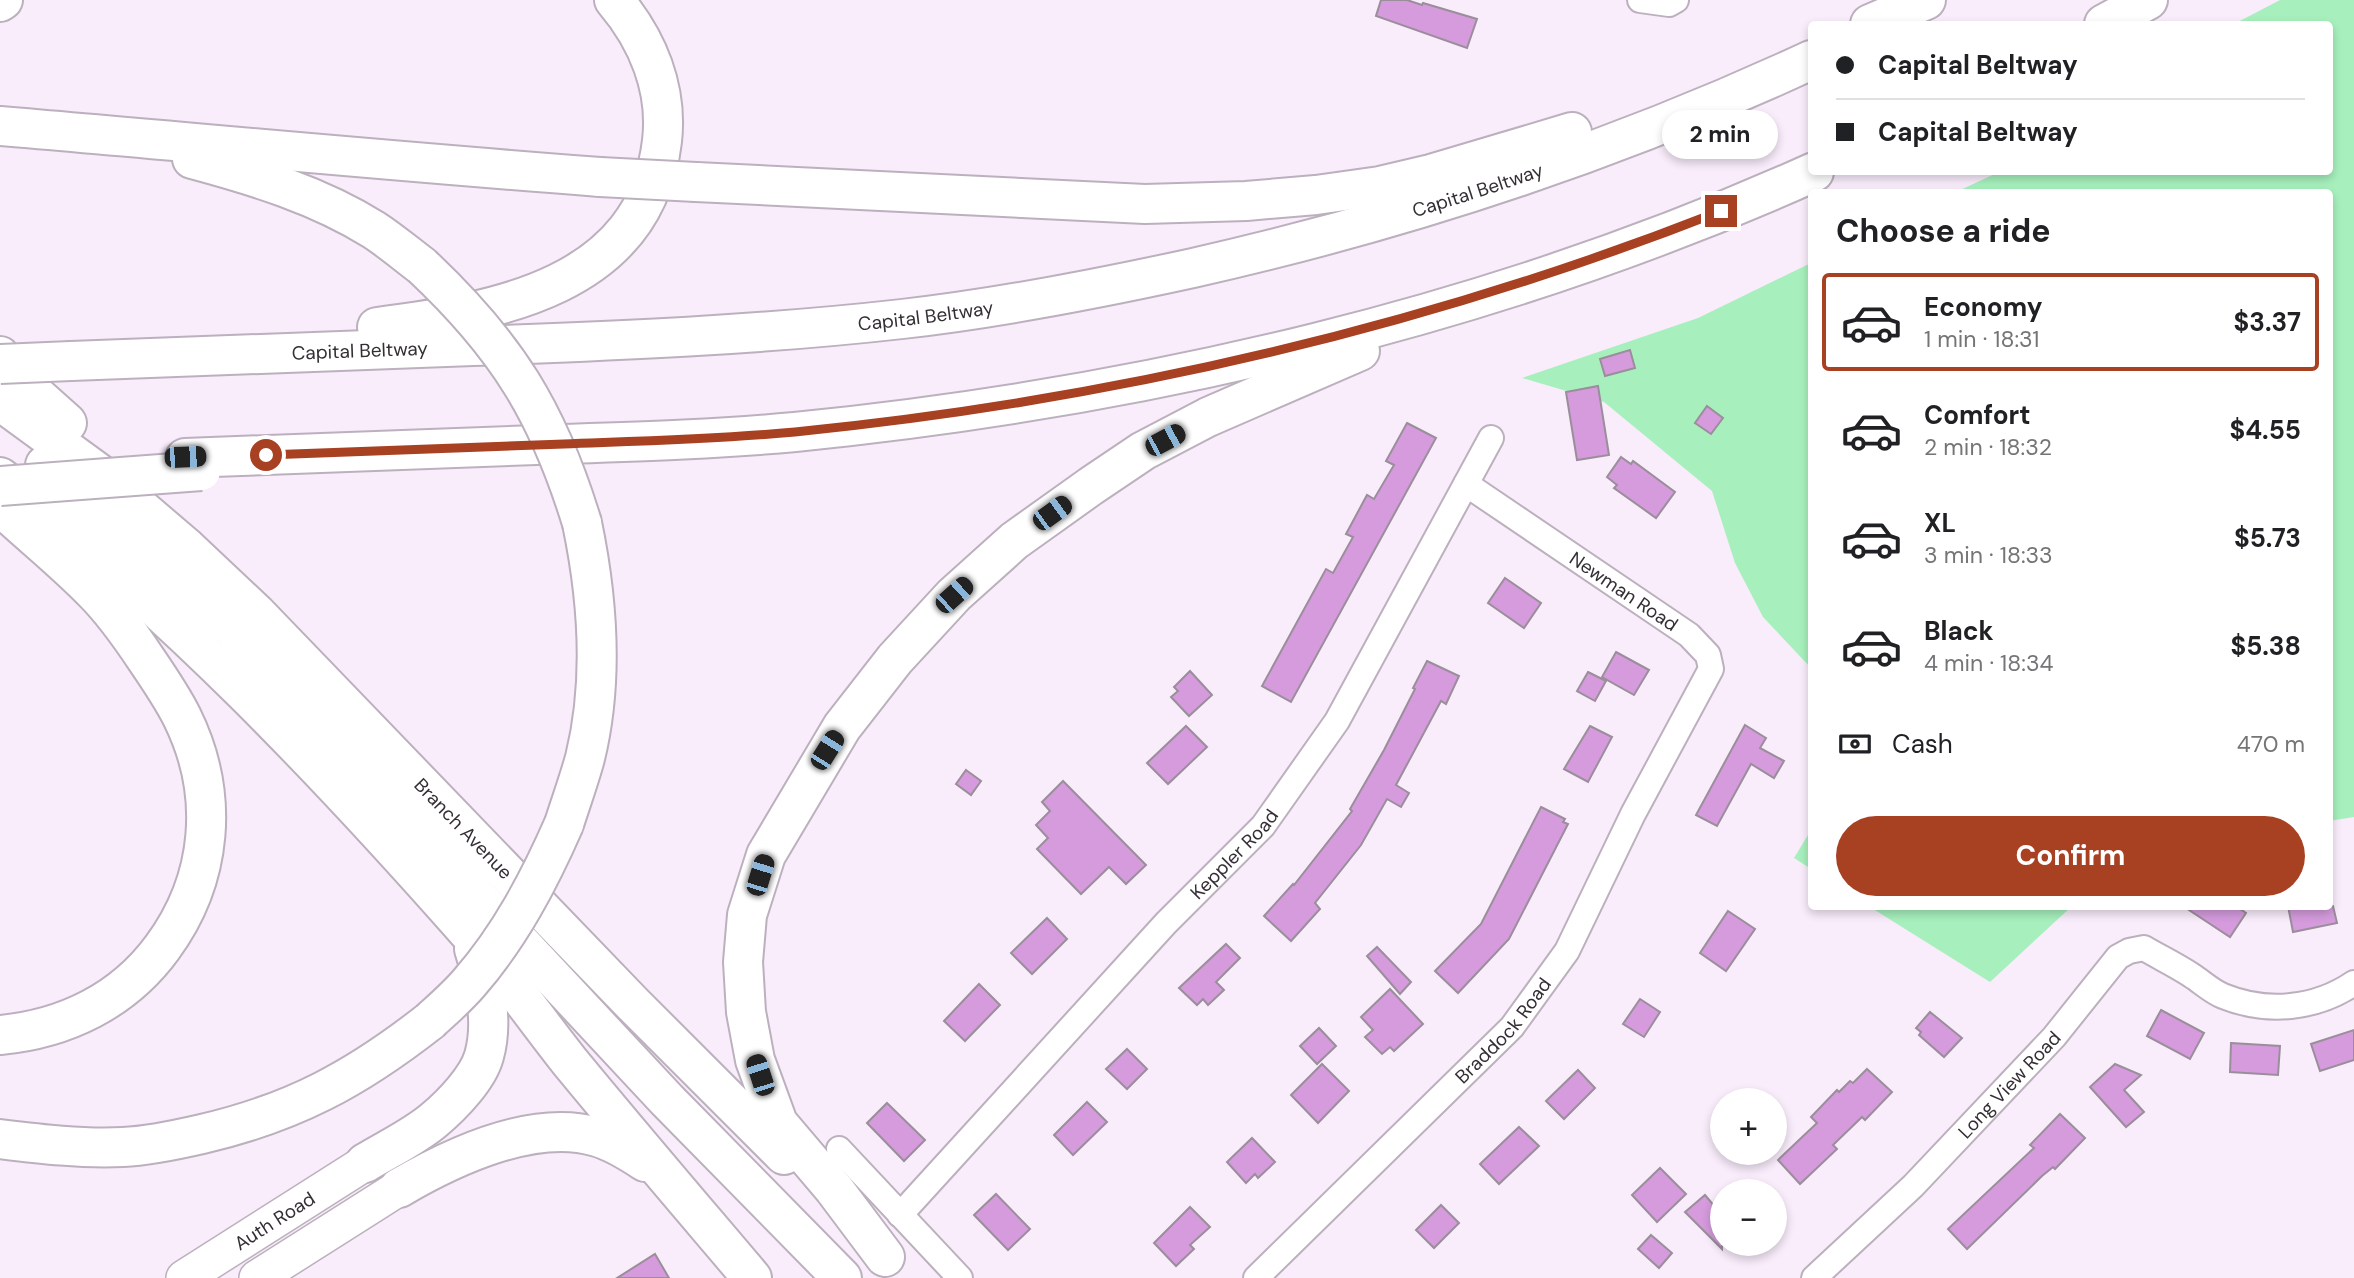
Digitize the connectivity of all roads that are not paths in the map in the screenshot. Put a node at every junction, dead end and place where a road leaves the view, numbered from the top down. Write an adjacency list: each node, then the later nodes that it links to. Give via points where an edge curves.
1 (614, 0): 16 (highway, via 628,16 655,69 663,113 660,159 648,197 630,226 573,276 510,303 436,320)
2 (1640, 0): 6 (street)
3 (1926, 0): 7 (highway)
4 (1934, 0): 8 (highway)
5 (2148, 0): 9 (highway)
6 (1671, 1)
7 (1877, 21)
8 (1892, 21)
9 (2110, 21)
10 (1808, 49): 12 (highway, bridge, via 1532,145 1431,174 1380,186 1246,201 1145,204 600,177)
11 (1808, 61): 16 (highway, Capital Beltway, via 1553,166 1411,212 1272,250 1040,299 757,333)
12 (0, 127): 32 (highway, bridge, via 192,159 263,179 320,201 364,225 422,266 491,338 543,419 582,523 593,575 597,635 594,705 585,757 564,824 540,878 507,931 469,983 430,1021 344,1081 240,1125 124,1147 66,1147)
13 (1808, 174): 14 (highway)
14 (1638, 243): 22 (highway, via 1441,308 1296,347 1056,397 793,432); 38 (highway, via 1314,370 1143,451 1014,541 954,595 895,659 842,727 766,855 747,915 743,962 746,1012 755,1060 778,1123)
15 (0, 356): 27 (highway, via 20,381 196,538)
16 (71, 361): 17 (highway, Capital Beltway, bridge)
17 (0, 364)
18 (0, 401): 27 (highway, Branch Avenue, via 104,477 187,548)
19 (0, 428): 42 (highway, via 123,529 234,630 667,1100)
20 (1491, 438): 24 (street, Keppler Road)
21 (0, 464): 22 (highway)
22 (193, 464): 25 (highway, bridge)
23 (0, 477): 29 (highway, via 143,597 302,750)
24 (1466, 484): 28 (street, Newman Road, via 1689,635 1709,655 1711,669 1704,686); 37 (street, Keppler Road, via 1337,720 1263,826 1166,923)
25 (0, 486)
26 (0, 506): 31 (highway, via 94,592 159,677 196,750 207,824 204,859 191,898 149,966 91,1011 29,1032)
27 (346, 705): 38 (highway, Branch Avenue)
28 (1677, 729): 44 (street, Braddock Road, via 1567,951 1512,1027)
29 (469, 934): 34 (highway, via 485,981 488,1020 484,1057 465,1089 433,1121); 35 (highway)
30 (2354, 983): 45 (street, Long View Road, via 2319,1001 2274,1007 2223,996 2144,948 2118,957 2054,1037 1913,1186)
31 (0, 1035)
32 (0, 1139)
33 (839, 1149): 37 (street)
34 (365, 1163): 39 (main road, Auth Road)
35 (667, 1177): 36 (highway, via 597,1137 563,1132 508,1139 439,1165); 41 (highway)
36 (399, 1188): 40 (main road, Auth Road)
37 (900, 1214): 43 (street)
38 (895, 1268)
39 (184, 1278)
40 (257, 1278)
41 (752, 1278)
42 (842, 1278)
43 (960, 1278)
44 (1256, 1278)
45 (1814, 1278)

